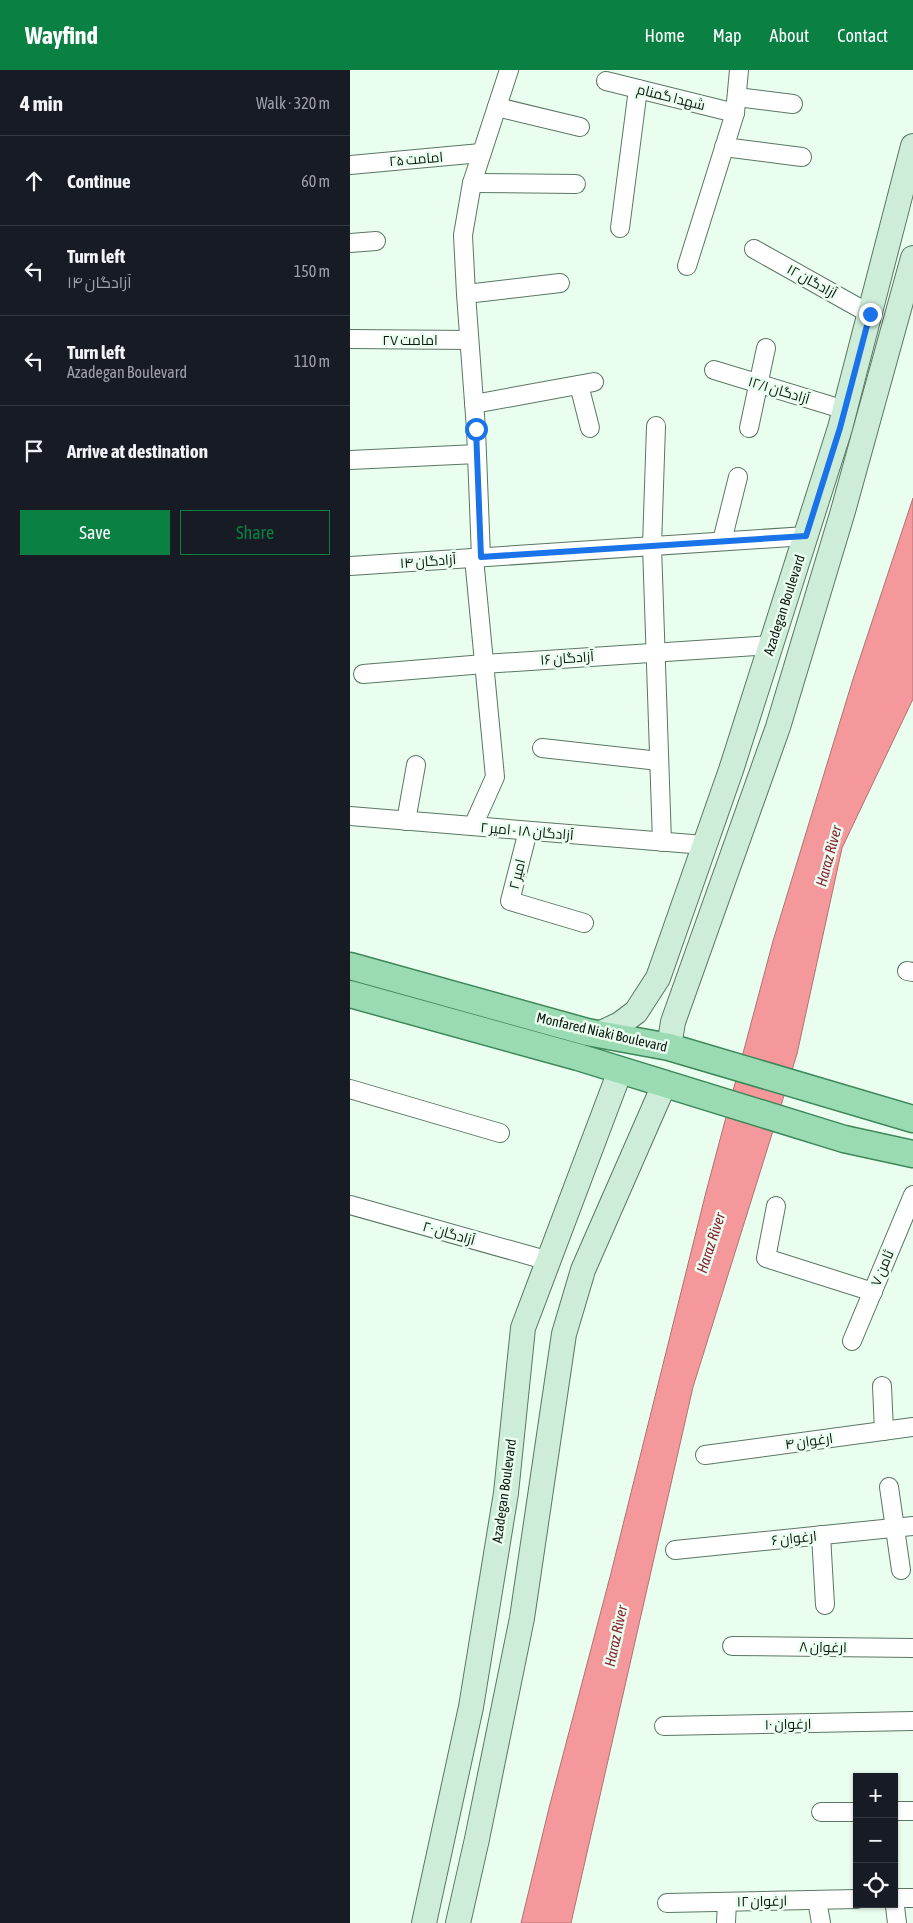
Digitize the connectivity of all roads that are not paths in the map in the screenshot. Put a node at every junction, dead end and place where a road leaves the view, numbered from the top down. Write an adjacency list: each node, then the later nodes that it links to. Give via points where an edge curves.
1 (509, 70): 7 (street)
2 (739, 70): 6 (street)
3 (606, 81): 4 (street, شهدا گمنام)
4 (638, 88): 6 (street, شهدا گمنام); 16 (street)
5 (793, 104): 6 (street, شهدا گمنام)
6 (736, 105): 10 (street)
7 (497, 107): 8 (street); 11 (street)
8 (580, 127)
9 (913, 146): 24 (main road, Azadegan Boulevard)
10 (724, 147): 12 (street); 21 (street)
11 (481, 153): 13 (street, امامت ۲۵); 14 (street)
12 (802, 156)
13 (350, 165)
14 (472, 183): 15 (street); 23 (street, via 463,235)
15 (576, 184)
16 (620, 228)
17 (376, 241): 18 (street)
18 (350, 243)
19 (754, 249): 24 (street, آزادگان ۱۲)
20 (913, 258): 51 (main road, Azadegan Boulevard, via 843,511)
21 (687, 266)
22 (560, 283): 23 (street)
23 (466, 294): 26 (street)
24 (870, 314): 31 (main road, Azadegan Boulevard)
25 (350, 340): 26 (street, امامت ۲۷)
26 (469, 340): 30 (street)
27 (766, 348): 29 (street)
28 (714, 370): 29 (street, آزادگان ۱۲/۱)
29 (759, 384): 31 (street, آزادگان ۱۲/۱); 34 (street)
30 (474, 404): 33 (street, via 587,384); 35 (street)
31 (844, 410): 38 (main road, Azadegan Boulevard)
32 (656, 426): 40 (street)
33 (590, 428)
34 (750, 428)
35 (477, 454): 36 (street); 41 (street)
36 (350, 460)
37 (738, 477): 39 (street)
38 (806, 536): 39 (street, آزادگان ۱۴); 43 (main road, Azadegan Boulevard)
39 (722, 541): 40 (street, آزادگان ۱۴)
40 (652, 546): 41 (street, آزادگان ۱۴); 44 (street)
41 (477, 557): 42 (street, آزادگان ۱۴); 45 (street)
42 (350, 566)
43 (771, 645): 44 (street, آزادگان ۱۶); 48 (main road, Azadegan Boulevard)
44 (656, 652): 45 (street, آزادگان ۱۶); 49 (street)
45 (484, 664): 46 (street, آزادگان ۱۶); 54 (street, via 495,777)
46 (363, 674)
47 (542, 748): 49 (street)
48 (735, 758): 51 (main road); 57 (main road, Azadegan Boulevard)
49 (659, 761): 56 (street)
50 (416, 765): 53 (street)
51 (765, 765): 65 (main road, Azadegan Boulevard, via 673,1022)
52 (350, 816): 53 (street, آزادگان ۱۸ - امیر ۲)
53 (406, 821): 54 (street, آزادگان ۱۸ - امیر ۲)
54 (473, 826): 55 (street, آزادگان ۱۸ - امیر ۲)
55 (528, 831): 56 (street, آزادگان ۱۸ - امیر ۲); 58 (street, امیر ۲, via 510,900)
56 (662, 842): 57 (street, آزادگان ۱۸ - امیر ۲)
57 (704, 845): 64 (main road, Azadegan Boulevard, via 658,978 636,1012)
58 (584, 923)
59 (350, 966): 60 (main road, Monfared Niaki Boulevard)
60 (375, 972): 61 (main road, Monfared Niaki Boulevard); 62 (main road, via 379,991 376,995)
61 (424, 986): 63 (main road, via 412,994 410,1000); 64 (main road, Monfared Niaki Boulevard)
62 (359, 997): 63 (main road, Monfared Niaki Boulevard)
63 (414, 1012): 66 (main road, Monfared Niaki Boulevard)
64 (598, 1034): 65 (main road, Monfared Niaki Boulevard)
65 (669, 1048): 69 (main road, Monfared Niaki Boulevard)
66 (620, 1071): 67 (main road, Monfared Niaki Boulevard); 75 (main road, Azadegan Boulevard)
67 (664, 1085): 71 (main road, Monfared Niaki Boulevard, via 844,1139); 76 (main road)
68 (350, 1089): 70 (street)
69 (913, 1119)
70 (500, 1133)
71 (913, 1154)
72 (913, 1195): 77 (street, ثامن ۷)
73 (350, 1205): 75 (street, آزادگان ۲۰)
74 (776, 1206): 77 (street, via 766,1258)
75 (549, 1261): 76 (main road); 105 (main road, Azadegan Boulevard, via 524,1328 506,1493 471,1707)
76 (583, 1270): 106 (main road, via 564,1334 522,1618)
77 (872, 1292): 78 (street, ثامن ۷)
78 (852, 1341)
79 (882, 1386): 81 (street)
80 (913, 1427): 81 (street, ارغوان ۴)
81 (884, 1430): 82 (street, ارغوان ۴)
82 (706, 1455)
83 (889, 1487): 85 (street)
84 (913, 1526): 85 (street, ارغوان ۶)
85 (895, 1528): 86 (street, ارغوان ۶); 88 (street)
86 (821, 1535): 87 (street, ارغوان ۶); 89 (street)
87 (675, 1550)
88 (901, 1570)
89 (825, 1605)
90 (732, 1646): 91 (street, ارغوان ۸)
91 (913, 1648)
92 (913, 1721): 93 (street, ارغوان ۱۰)
93 (664, 1726)
94 (898, 1811): 95 (street)
95 (913, 1811)
96 (821, 1812): 97 (street)
97 (853, 1812)
98 (898, 1898): 99 (street)
99 (913, 1898)
100 (853, 1899): 101 (street, ارغوان ۱۲)
101 (817, 1900): 102 (street, ارغوان ۱۲); 108 (street)
102 (728, 1902): 103 (street, ارغوان ۱۲); 107 (street)
103 (667, 1903)
104 (895, 1908): 109 (street)
105 (424, 1923)
106 (458, 1923)
107 (726, 1923)
108 (821, 1923)
109 (897, 1923)

